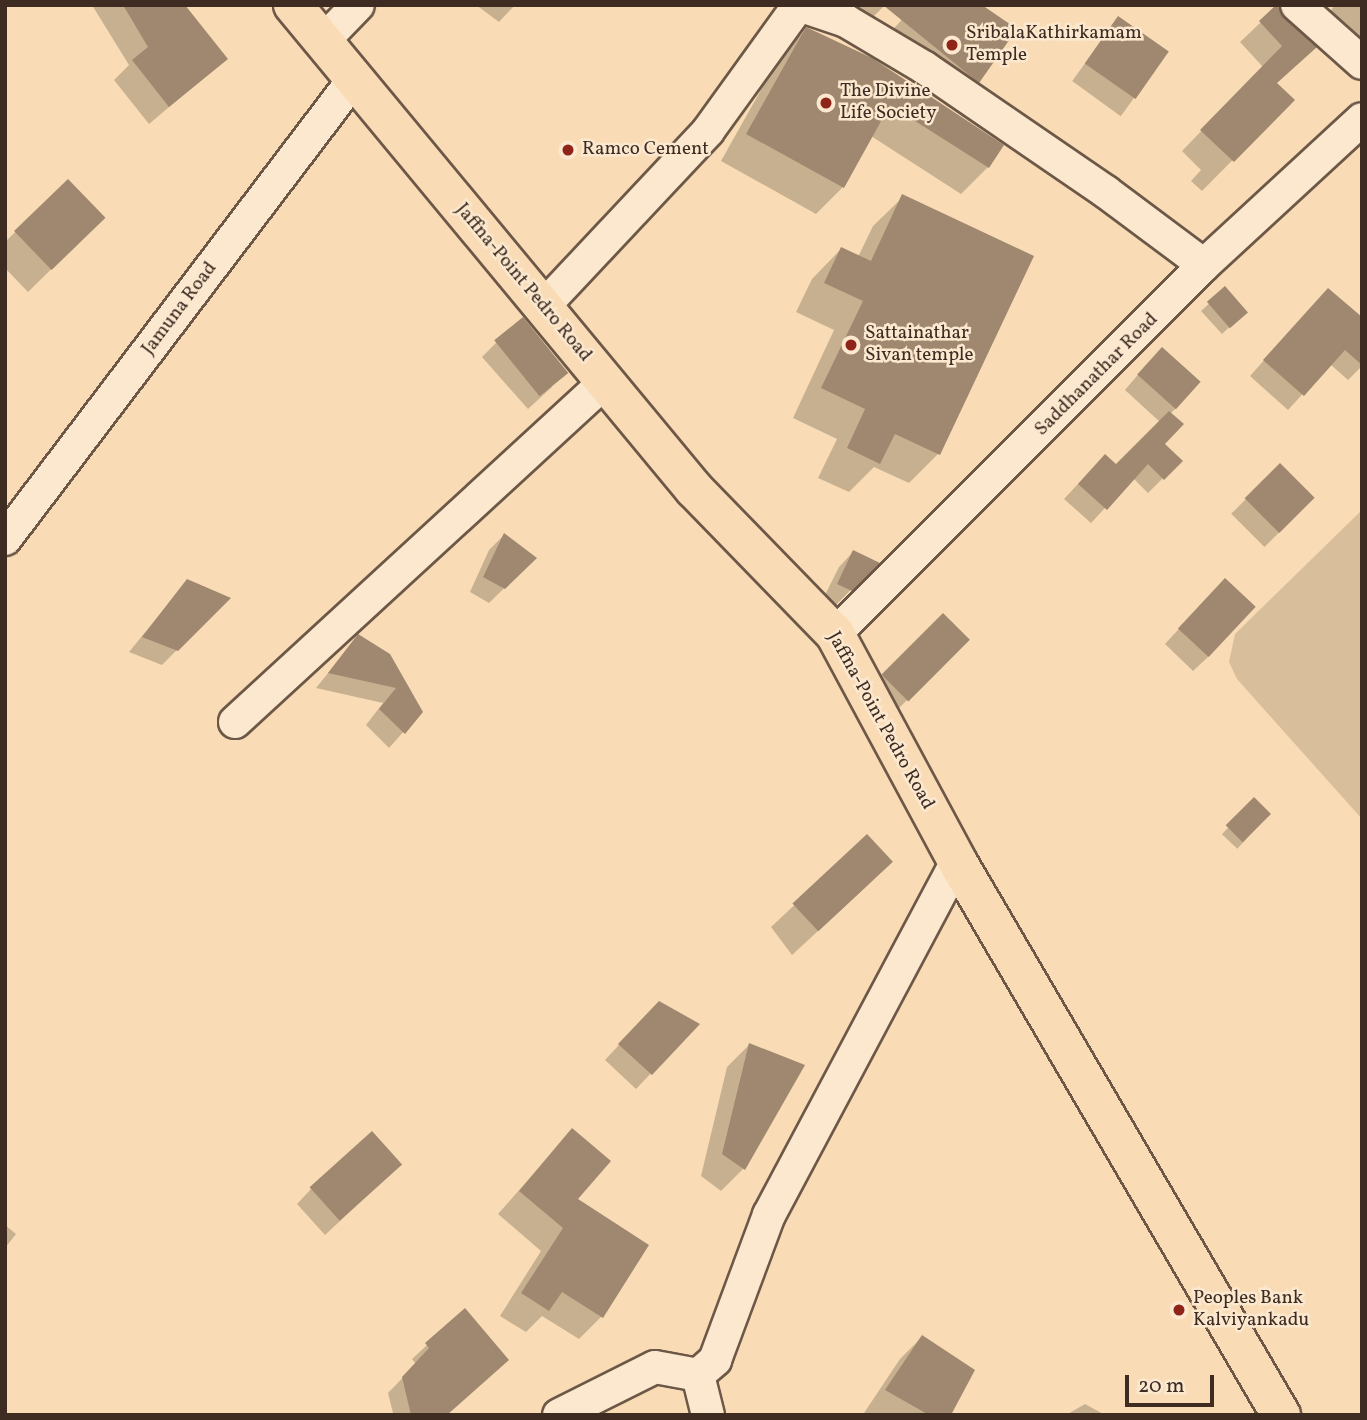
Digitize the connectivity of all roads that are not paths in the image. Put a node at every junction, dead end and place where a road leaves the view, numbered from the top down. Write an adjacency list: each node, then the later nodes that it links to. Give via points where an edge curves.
1 (293, 5): 4 (main road, Jaffna-Point Pedro Road)
2 (358, 5): 4 (street)
3 (1297, 5): 5 (street)
4 (323, 41): 6 (main road, Jaffna-Point Pedro Road)
5 (1362, 63)
6 (354, 79): 9 (main road, Jaffna-Point Pedro Road); 11 (street, Jamuna Road)
7 (1362, 119): 8 (street, Saddhanathar Road)
8 (1204, 265): 9 (street, via 925,68 845,21 799,5 708,131); 12 (street, Saddhanathar Road)
9 (543, 307): 10 (main road, Jaffna-Point Pedro Road)
10 (605, 382): 12 (main road, Jaffna-Point Pedro Road, via 694,489); 13 (street)
11 (5, 540)
12 (835, 634): 14 (main road, Jaffna-Point Pedro Road)
13 (235, 722)
14 (957, 861): 15 (street, via 769,1215 715,1360); 18 (main road, Jaffna-Point Pedro Road)
15 (698, 1375): 16 (street, via 654,1367); 17 (street)
16 (559, 1415)
17 (708, 1415)
18 (1281, 1415)

